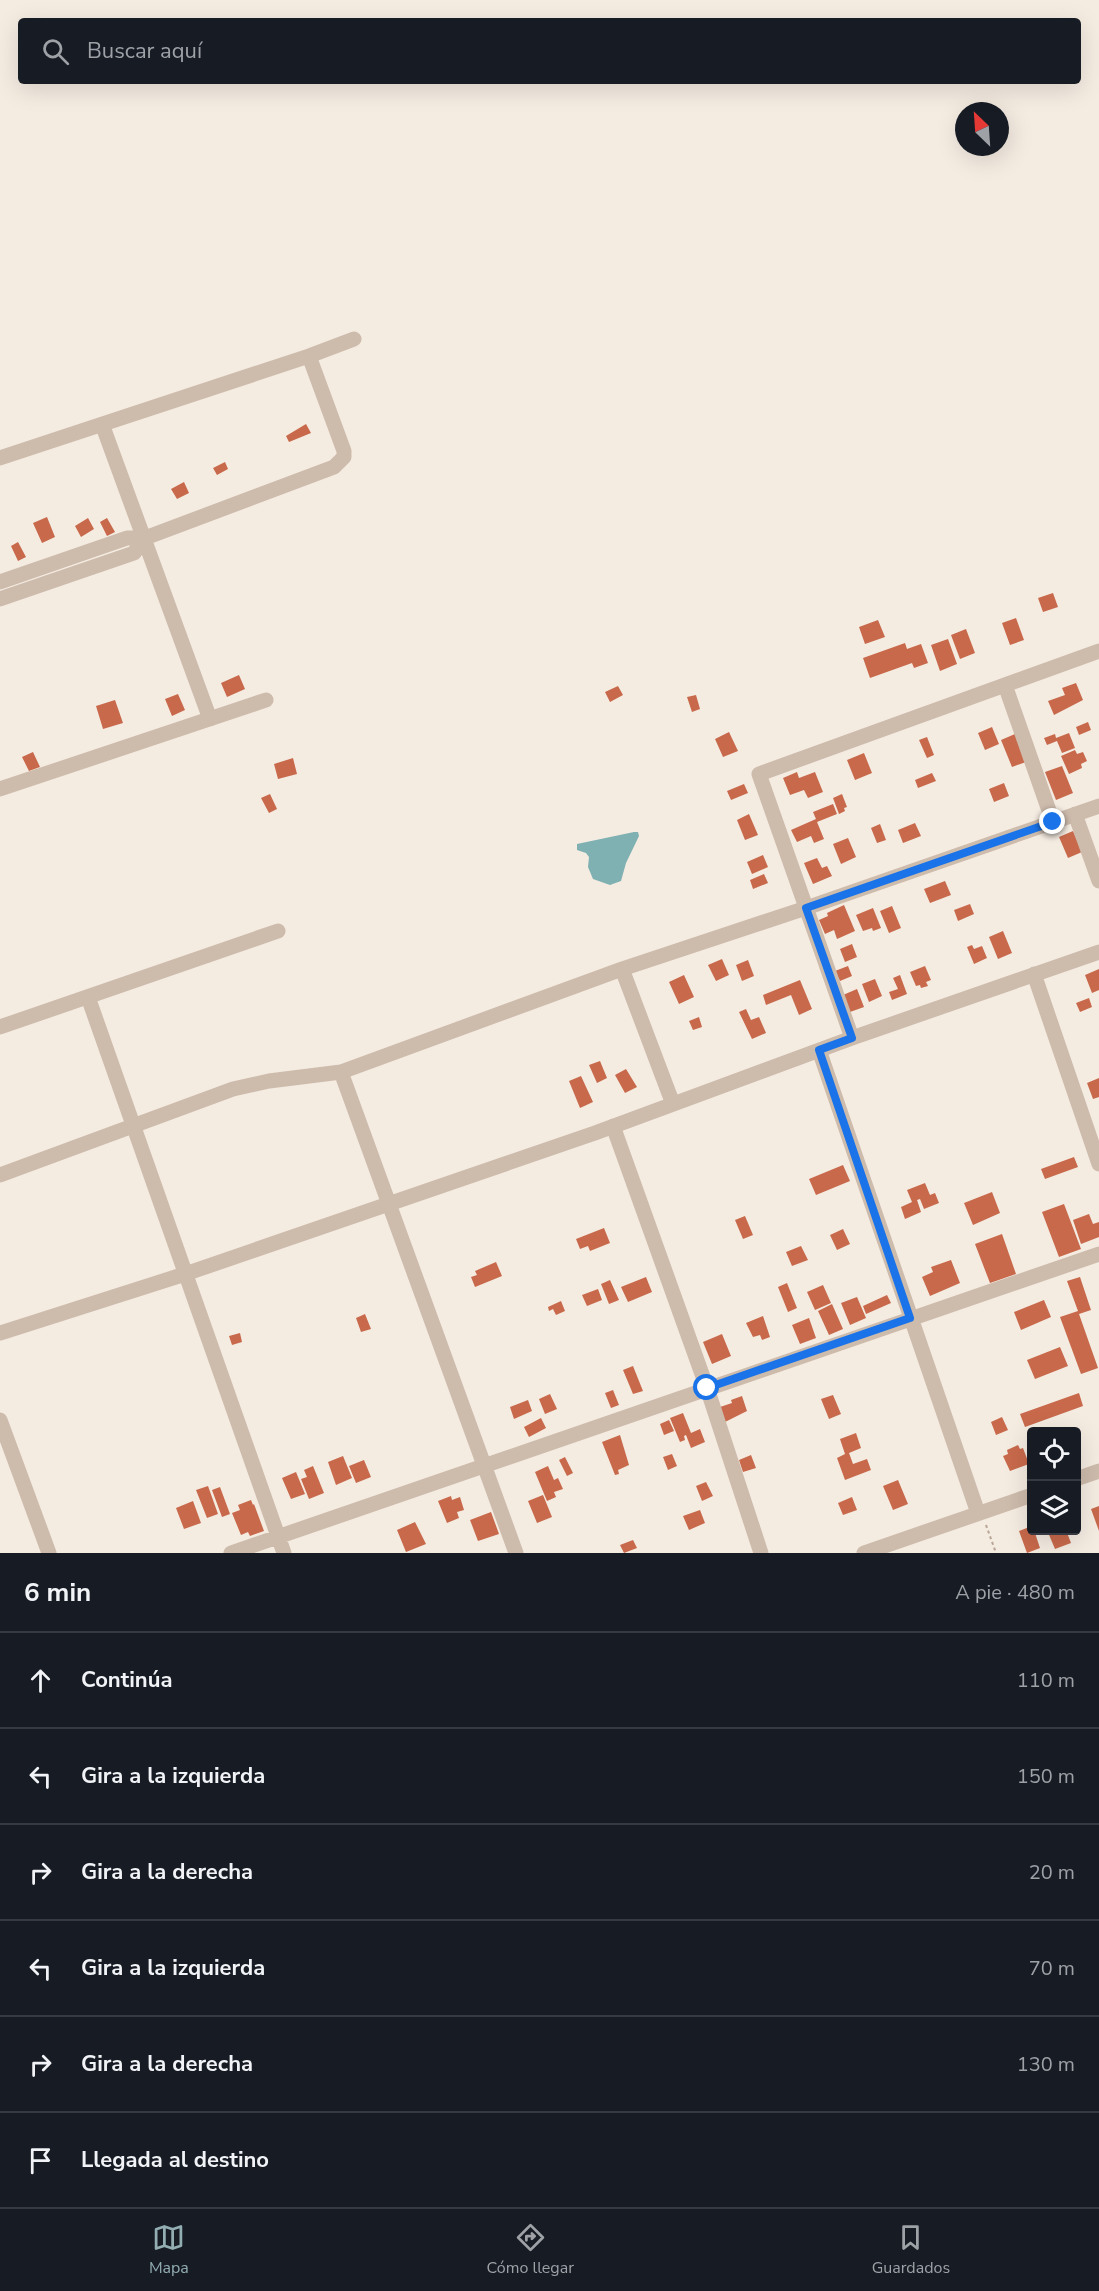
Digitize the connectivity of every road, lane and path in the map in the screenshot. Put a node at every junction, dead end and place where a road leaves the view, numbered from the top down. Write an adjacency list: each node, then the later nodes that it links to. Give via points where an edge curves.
1 (354, 339): 2 (street)
2 (309, 356): 3 (street); 5 (street, via 344,451 340,463)
3 (102, 424): 4 (street); 5 (street)
4 (0, 458)
5 (145, 538): 6 (street, via 127,537); 7 (street, via 134,554); 11 (street)
6 (0, 582)
7 (0, 599)
8 (1099, 651): 9 (street)
9 (1005, 686): 15 (street); 17 (street, via 759,774)
10 (266, 700): 11 (street)
11 (210, 719): 12 (street)
12 (1, 786)
13 (1099, 806): 14 (street)
14 (1075, 814): 15 (street); 16 (street)
15 (1053, 822): 17 (street)
16 (1099, 880)
17 (806, 908): 20 (street); 24 (street)
18 (278, 931): 22 (street)
19 (1099, 952): 21 (street)
20 (622, 969): 26 (street); 27 (street)
21 (1034, 974): 24 (street); 30 (street)
22 (88, 997): 23 (street); 28 (street)
23 (0, 1027)
24 (852, 1038): 25 (street)
25 (819, 1050): 27 (street); 35 (street)
26 (341, 1072): 28 (street, via 233,1089); 32 (street)
27 (673, 1104): 29 (street)
28 (133, 1126): 31 (street); 34 (street)
29 (613, 1126): 32 (street); 37 (street)
30 (1099, 1164)
31 (0, 1174)
32 (388, 1204): 34 (street); 39 (street)
33 (1099, 1254): 35 (street)
34 (185, 1274): 36 (street); 44 (street)
35 (910, 1318): 37 (street); 43 (street)
36 (0, 1333)
37 (707, 1388): 39 (street); 49 (street)
38 (0, 1420): 45 (street)
39 (483, 1466): 44 (street); 48 (street)
40 (1099, 1471): 41 (street)
41 (1081, 1478)
42 (1027, 1497): 43 (street)
43 (978, 1513): 50 (street); 51 (path, via 991,1533)
44 (279, 1536): 46 (street); 47 (street)
45 (49, 1553)
46 (231, 1553)
47 (284, 1553)
48 (516, 1553)
49 (760, 1553)
50 (864, 1553)
51 (996, 1553)

